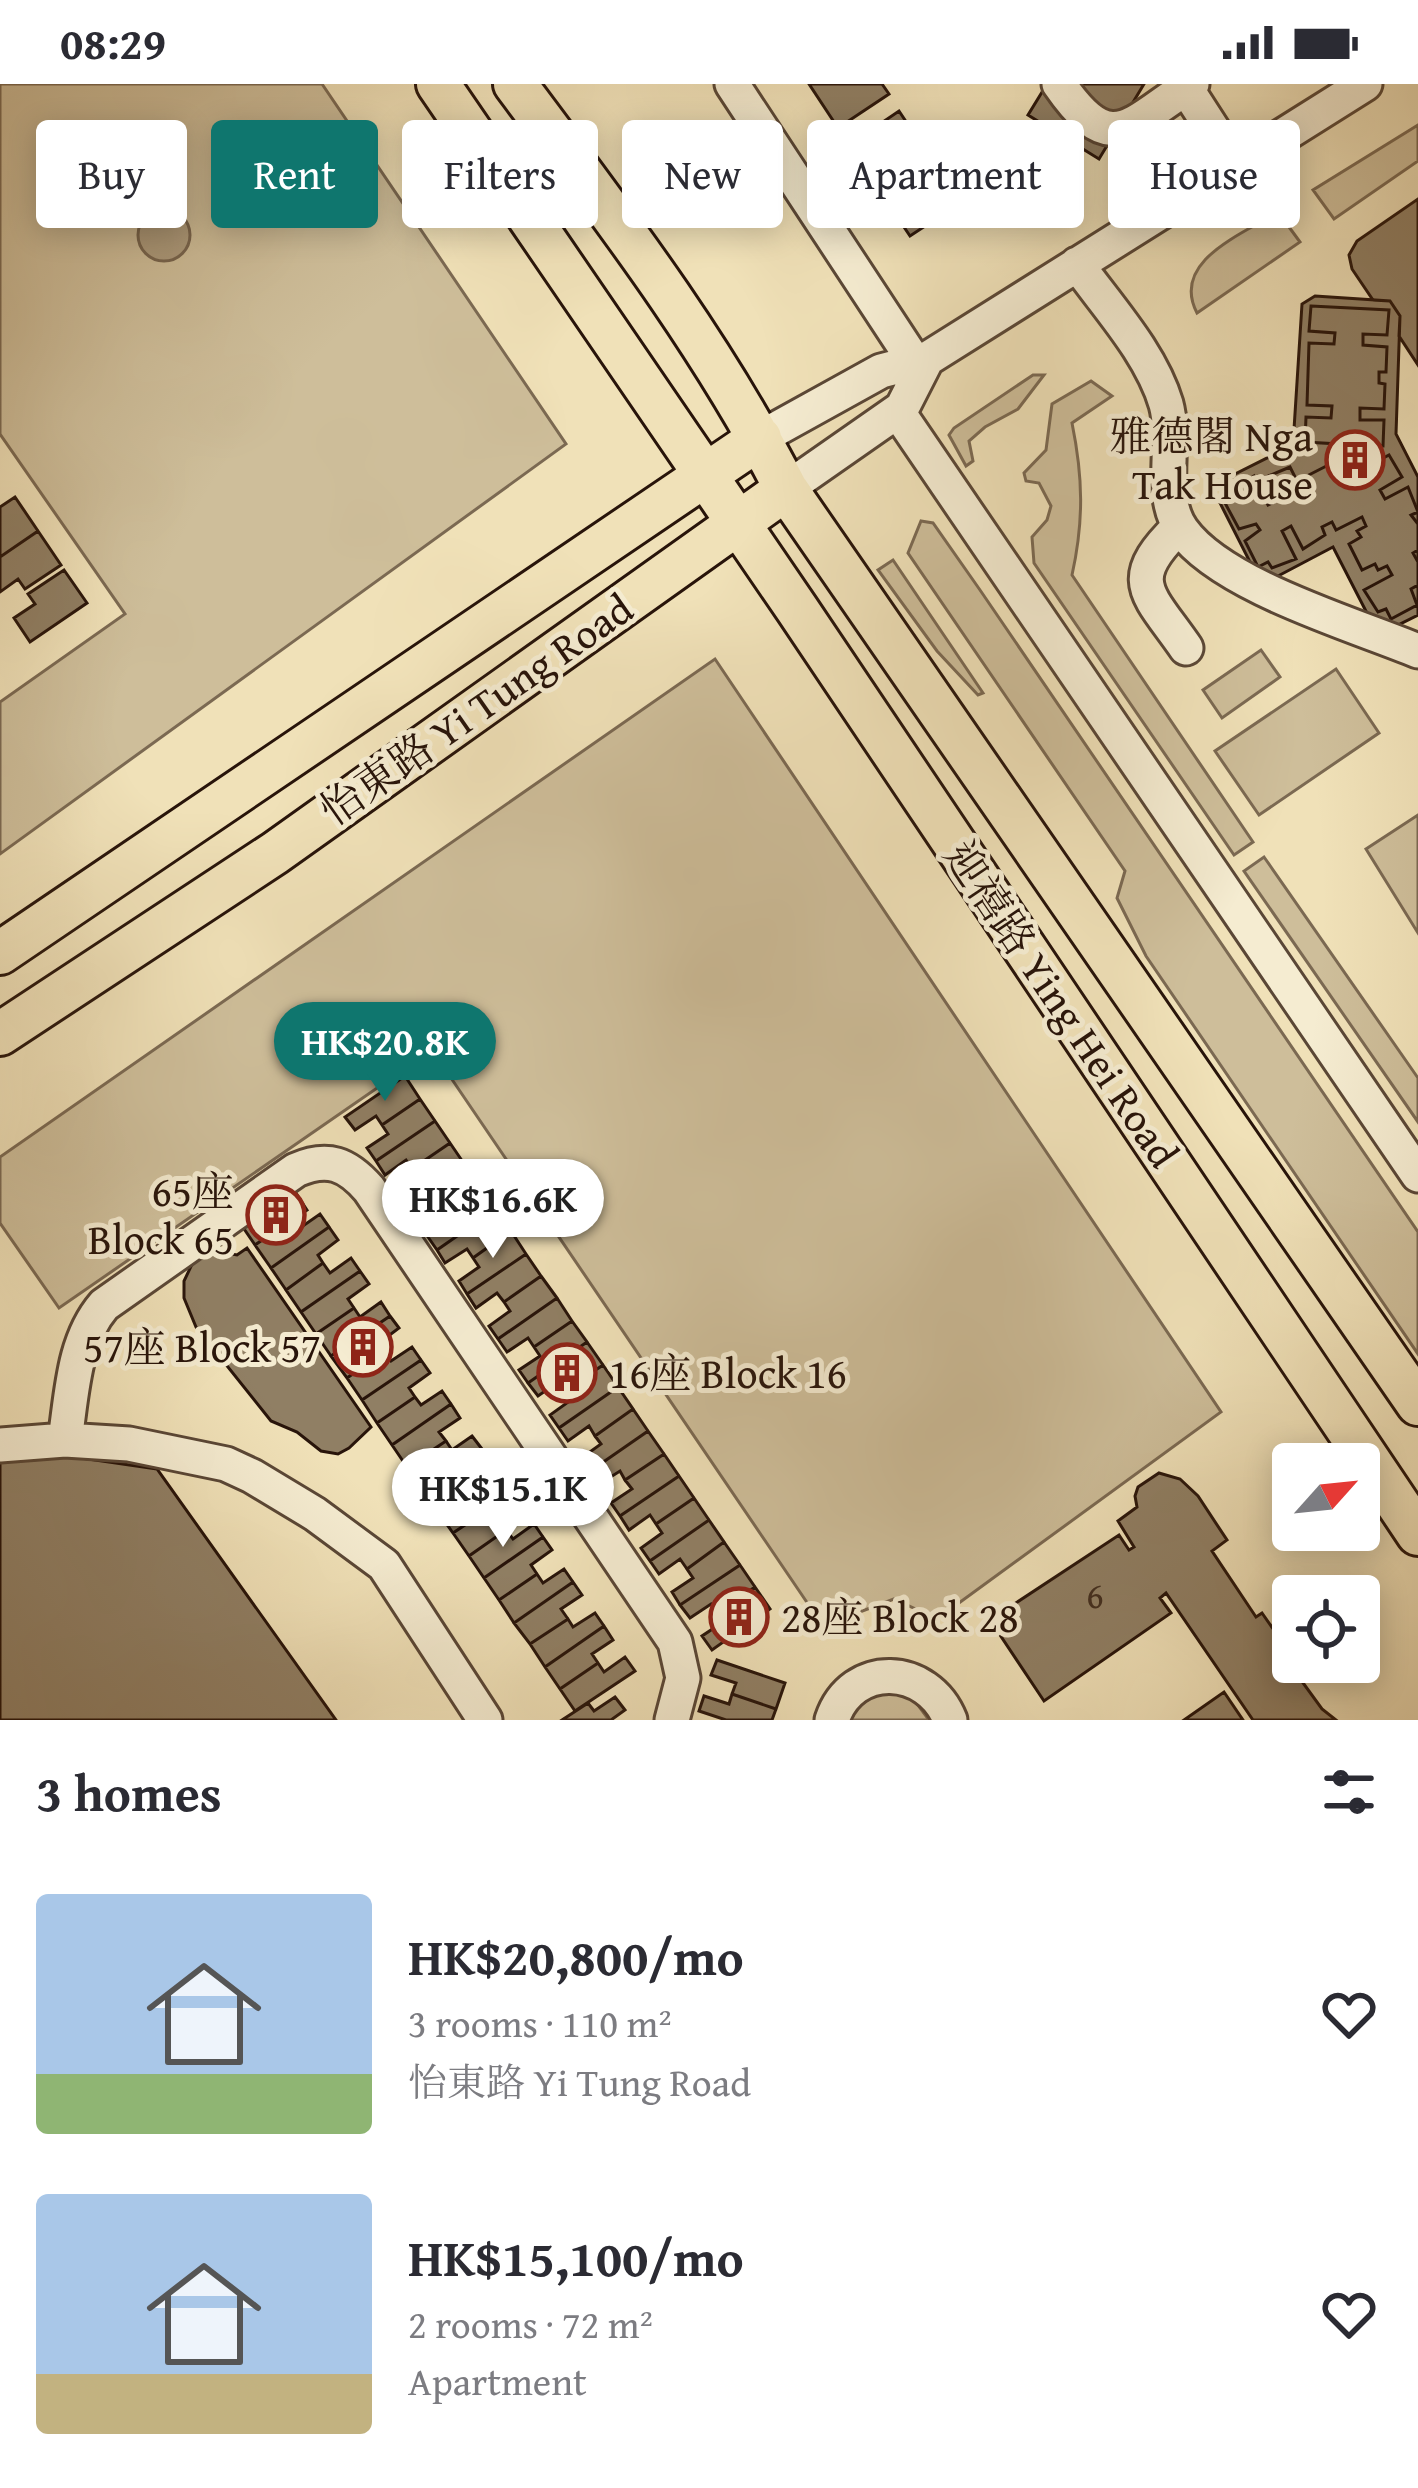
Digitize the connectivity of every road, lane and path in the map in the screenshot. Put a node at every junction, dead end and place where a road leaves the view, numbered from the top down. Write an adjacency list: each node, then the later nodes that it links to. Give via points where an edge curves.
1 (438, 84): 14 (main road, 迎禧路 Ying Hei Road)
2 (515, 84): 13 (main road, 迎禧路 Ying Hei Road)
3 (732, 84): 11 (street)
4 (1059, 84): 6 (street, via 1104,130 1126,127)
5 (1365, 84): 8 (street, 怡東路 Yi Tung Road)
6 (1189, 85): 7 (street)
7 (1209, 120)
8 (1300, 124)
9 (1134, 228): 10 (street, 怡東路 Yi Tung Road)
10 (1077, 264): 11 (street, 怡東路 Yi Tung Road); 17 (street, via 1165,398 1170,496)
11 (920, 360): 12 (street, 怡東路 Yi Tung Road); 13 (street, 怡東路 Yi Tung Road, via 881,371)
12 (898, 412): 15 (street, 怡東路 Yi Tung Road); 22 (street)
13 (760, 438): 14 (main road, 怡東路 Yi Tung Road); 15 (main road, 迎禧路 Ying Hei Road)
14 (704, 477): 16 (main road, 迎禧路 Ying Hei Road); 20 (main road, 怡東路 Yi Tung Road)
15 (786, 489): 16 (main road, 怡東路 Yi Tung Road); 23 (main road, 迎禧路 Ying Hei Road)
16 (736, 524): 21 (main road, 怡東路 Yi Tung Road, via 275,853); 26 (main road, 迎禧路 Ying Hei Road)
17 (1180, 527): 18 (street, via 1153,553 1145,580); 19 (street, via 1207,556 1250,582)
18 (1186, 648)
19 (1418, 651)
20 (0, 953)
21 (0, 1034)
22 (1418, 1175)
23 (1418, 1403)
24 (65, 1440): 25 (street); 27 (street, via 226,1464 315,1514 384,1565); 28 (street, via 77,1360 104,1305 296,1170 321,1162 347,1167 675,1642 683,1678)
25 (0, 1445)
26 (1418, 1534)
27 (485, 1720)
28 (673, 1720)
29 (832, 1720): 30 (street, via 843,1697 877,1676 928,1688)
30 (950, 1720)

